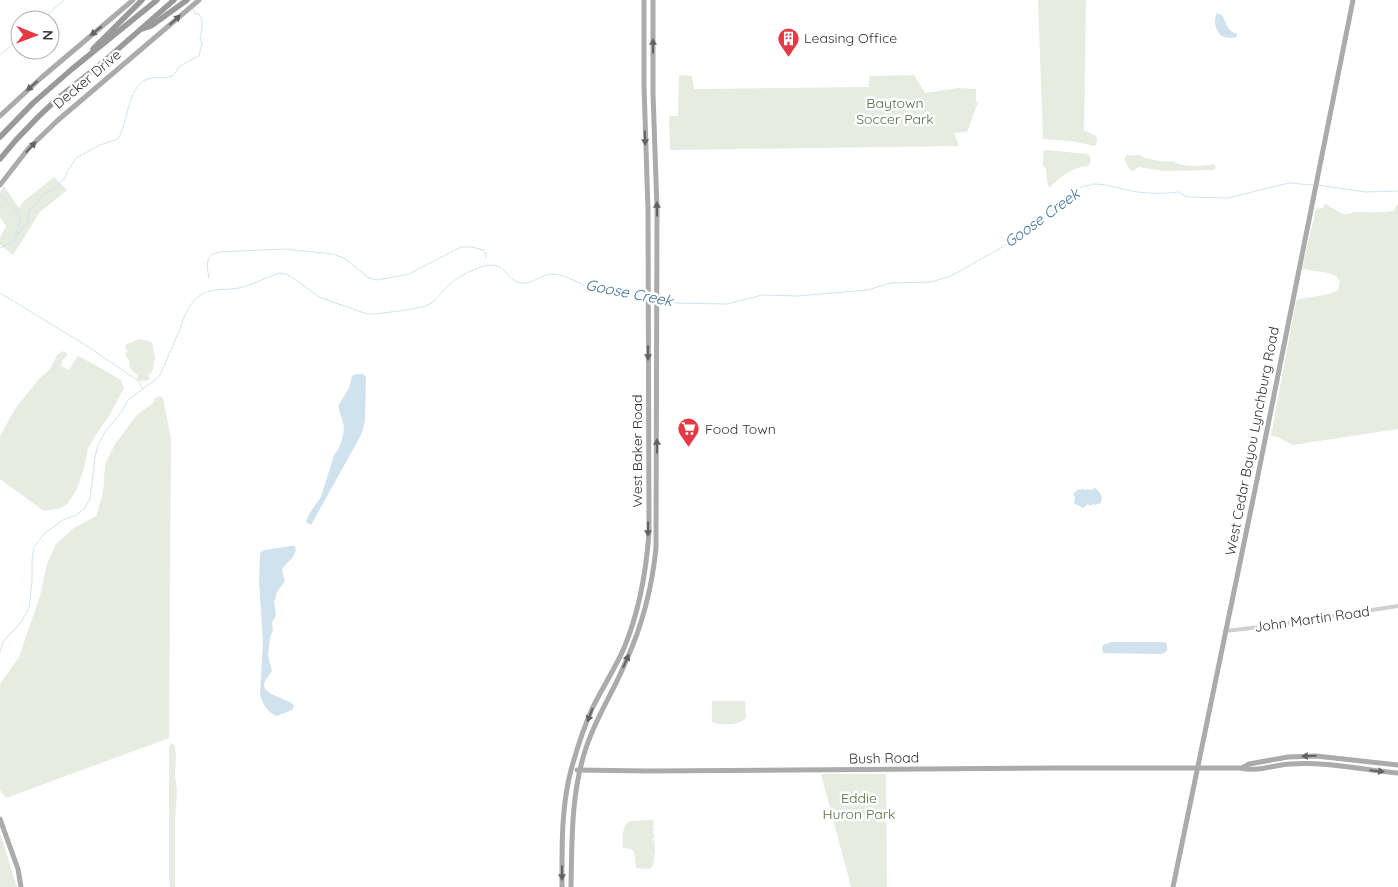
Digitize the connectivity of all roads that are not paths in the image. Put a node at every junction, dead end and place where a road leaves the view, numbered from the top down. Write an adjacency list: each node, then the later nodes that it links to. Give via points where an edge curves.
1 (133, 0): 12 (main road, one-way to 12)
2 (142, 0): 11 (highway)
3 (157, 0): 11 (highway, Decker Drive)
4 (174, 0): 10 (highway, Decker Drive)
5 (187, 0): 10 (highway, via 151,26)
6 (199, 0): 15 (main road, Decker Drive, one-way to 6, via 28,149 57,121)
7 (644, 0): 16 (main road, West Baker Road, one-way to 16)
8 (653, 0): 17 (main road, West Baker Road, one-way to 8)
9 (1353, 0): 21 (main road, West Cedar Bayou Lynchburg Road)
10 (138, 31): 14 (highway, Decker Drive, via 56,100)
11 (72, 70): 13 (highway, Decker Drive)
12 (0, 116)
13 (0, 137)
14 (0, 159)
15 (0, 184)
16 (649, 462): 17 (main road); 19 (main road, West Baker Road, one-way to 19, via 646,565)
17 (657, 462): 20 (main road, West Baker Road, via 657,538)
18 (1398, 606): 21 (street, John Martin Road)
19 (635, 616): 20 (main road); 22 (main road, West Baker Road, via 624,648)
20 (643, 619): 23 (main road, West Baker Road, one-way to 20)
21 (1225, 631): 27 (main road, West Cedar Bayou Lynchburg Road)
22 (604, 687): 23 (main road); 26 (main road, West Baker Road, one-way to 26, via 591,711)
23 (611, 690): 28 (main road, West Baker Road, via 592,730)
24 (1398, 765): 25 (main road, one-way to 25, via 1302,756)
25 (1241, 768): 27 (main road, Bush Road); 29 (main road, one-way to 29, via 1318,764)
26 (571, 769): 28 (main road, Bush Road); 31 (main road, West Baker Road, via 564,804)
27 (1197, 769): 28 (main road, Bush Road); 36 (main road, West Cedar Bayou Lynchburg Road)
28 (580, 770): 32 (main road, West Baker Road)
29 (1398, 773)
30 (0, 819): 33 (main road)
31 (562, 851): 32 (main road); 34 (main road, West Baker Road, one-way to 34)
32 (571, 851): 35 (main road, West Baker Road)
33 (21, 887)
34 (562, 887)
35 (571, 887)
36 (1173, 887)

